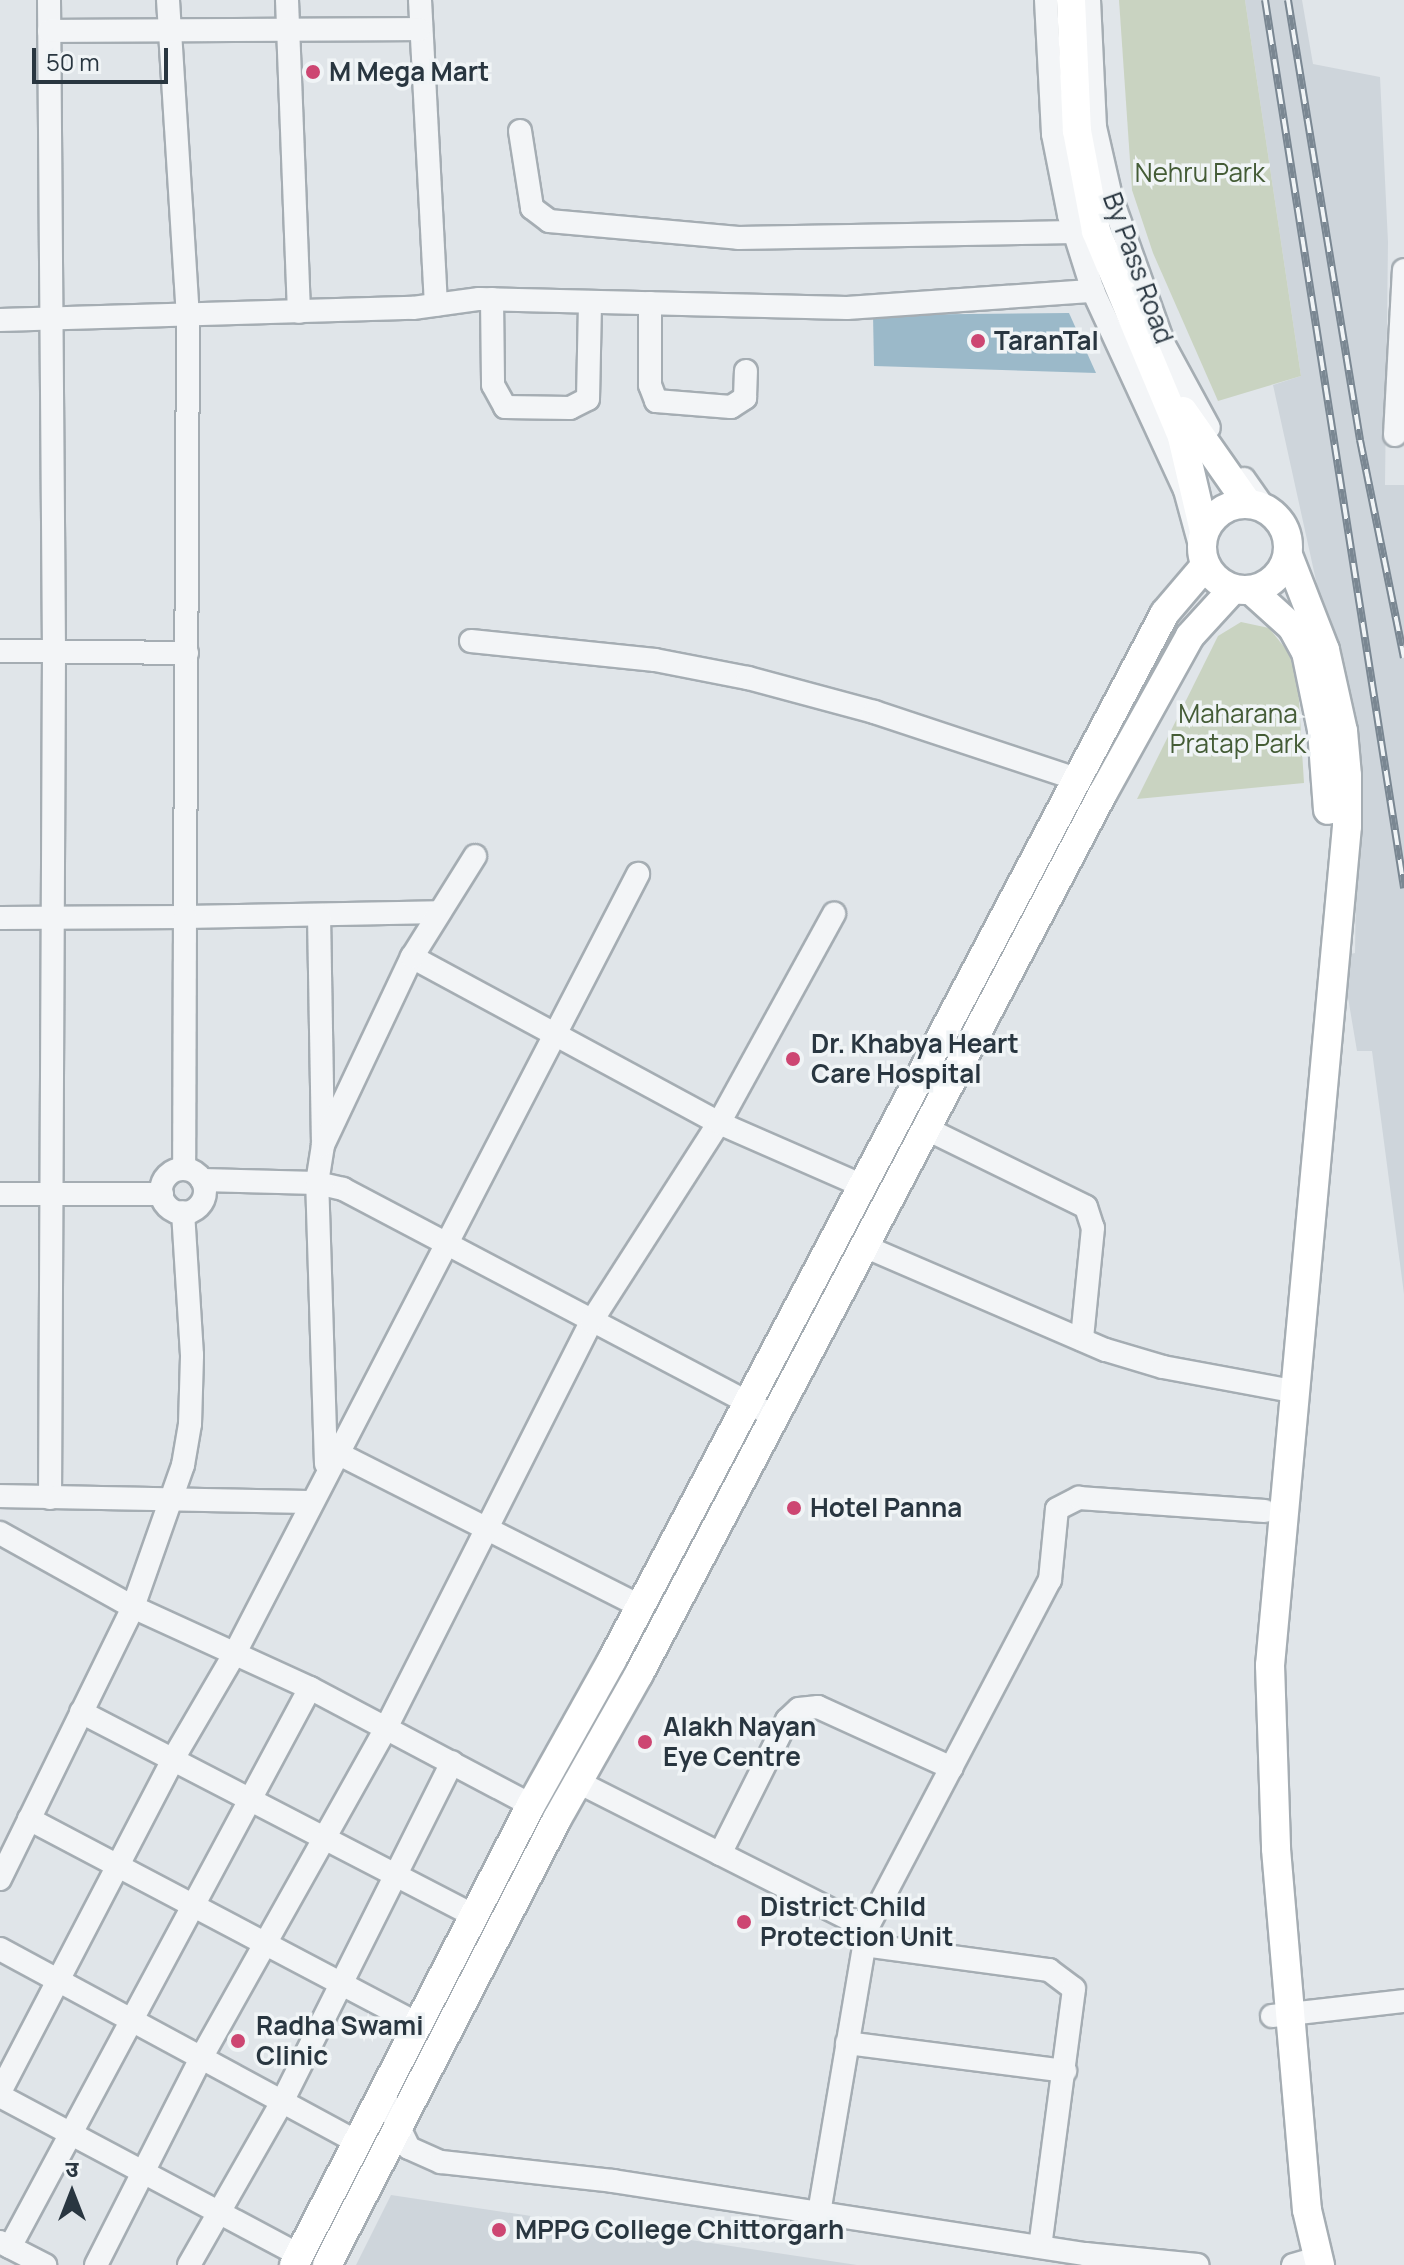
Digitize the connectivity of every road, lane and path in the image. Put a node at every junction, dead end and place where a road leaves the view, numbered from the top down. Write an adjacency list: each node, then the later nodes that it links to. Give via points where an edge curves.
1 (49, 0): 11 (street)
2 (168, 0): 12 (street)
3 (287, 0): 10 (street)
4 (420, 0): 9 (street)
5 (1046, 0): 14 (street, via 1053,134)
6 (1071, 0): 26 (main road, via 1073,87 1085,187 1113,278)
7 (1089, 0): 16 (street, By Pass Road, via 1095,127)
8 (1103, 0): 16 (street, via 1106,126)
9 (419, 29): 10 (street); 21 (street)
10 (286, 30): 12 (street); 22 (street)
11 (49, 31): 12 (street); 25 (street, via 48,303)
12 (168, 31): 23 (street)
13 (520, 131): 14 (street, via 532,208 549,221 738,238)
14 (1075, 232): 17 (street)
15 (1404, 270): 28 (street)
16 (1135, 274): 29 (street, By Pass Road, via 1189,394)
17 (1093, 291): 20 (street, via 847,308); 30 (street, via 1185,490)
18 (492, 299): 19 (street); 19 (street, via 495,395 505,407 570,408 588,399); 21 (street)
19 (590, 302): 20 (street)
20 (650, 303): 27 (street, via 650,385 656,401 731,407 745,398)
21 (436, 305): 22 (street)
22 (299, 312): 23 (street)
23 (188, 317): 25 (street); 36 (street)
24 (0, 320): 25 (street)
25 (53, 321): 35 (street)
26 (1153, 363): 29 (main road); 30 (main road, via 1182,437)
27 (746, 371)
28 (1395, 435)
29 (1257, 507): 30 (main road, via 1230,506); 31 (main road, via 1283,529)
30 (1204, 549): 32 (main road); 37 (main road)
31 (1288, 555): 32 (main road, via 1281,572); 62 (main road, via 1325,650 1343,731 1347,826)
32 (1242, 590): 49 (main road, via 1190,636); 62 (main road, via 1292,627 1306,652 1328,789)
33 (471, 641): 37 (street, via 655,660 748,678 874,712)
34 (0, 651): 35 (street)
35 (54, 652): 36 (street); 45 (street)
36 (187, 653): 43 (street)
37 (1076, 779): 53 (main road)
38 (475, 856): 40 (street)
39 (638, 874): 47 (street)
40 (439, 912): 42 (street); 46 (street)
41 (834, 914): 48 (street)
42 (319, 915): 43 (street); 50 (street)
43 (185, 917): 45 (street); 51 (street)
44 (0, 918): 45 (street)
45 (51, 918): 54 (street)
46 (412, 957): 47 (street); 50 (street)
47 (553, 1034): 48 (street); 58 (street)
48 (719, 1123): 53 (street); 60 (street)
49 (925, 1128): 59 (main road); 61 (street, via 1086,1207 1093,1228)
50 (323, 1145): 52 (street)
51 (193, 1175): 52 (street); 56 (street, via 164,1180); 57 (street, via 202,1202)
52 (317, 1183): 58 (street, via 343,1189); 65 (street)
53 (861, 1185): 63 (main road)
54 (54, 1192): 55 (street); 56 (street); 67 (street)
55 (0, 1194)
56 (162, 1194): 57 (street, via 169,1207)
57 (183, 1212): 68 (street, via 190,1424)
58 (445, 1244): 60 (street); 65 (street)
59 (864, 1246): 61 (street); 64 (main road)
60 (591, 1322): 63 (street); 71 (street)
61 (1082, 1339): 62 (street, via 1163,1367)
62 (1286, 1390): 70 (main road); 99 (main road, via 1270,1665)
63 (745, 1401): 64 (street); 73 (main road)
64 (771, 1415): 82 (main road)
65 (331, 1460): 69 (street); 71 (street)
66 (0, 1496): 67 (street)
67 (50, 1498): 68 (street)
68 (170, 1502): 69 (street); 74 (street)
69 (310, 1502): 75 (street)
70 (1265, 1511): 81 (street, via 1079,1498 1060,1504 1050,1580); 99 (main road, via 1254,1730)
71 (488, 1528): 73 (street); 78 (street)
72 (0, 1535): 74 (street)
73 (638, 1605): 84 (main road)
74 (133, 1607): 75 (street); 77 (street)
75 (236, 1651): 76 (street); 79 (street)
76 (310, 1688): 78 (street); 83 (street)
77 (81, 1712): 79 (street); 85 (street)
78 (387, 1726): 80 (street); 86 (street)
79 (173, 1759): 83 (street); 88 (street)
80 (452, 1762): 84 (street); 89 (street)
81 (952, 1768): 87 (street, via 818,1707 799,1709 787,1720); 93 (street)
82 (578, 1782): 87 (street); 108 (main road)
83 (250, 1799): 86 (street); 91 (street)
84 (531, 1805): 92 (main road)
85 (29, 1819): 88 (street); 90 (street)
86 (322, 1836): 89 (street); 94 (street)
87 (720, 1854): 93 (street)
88 (119, 1867): 91 (street); 96 (street)
89 (394, 1874): 92 (street); 97 (street)
90 (0, 1879)
91 (192, 1905): 94 (street); 100 (street)
92 (475, 1916): 101 (main road)
93 (865, 1937): 102 (street); 104 (street, via 1061,1974 1076,2000)
94 (266, 1944): 97 (street); 103 (street)
95 (0, 1949): 96 (street)
96 (58, 1981): 100 (street); 106 (street)
97 (338, 1982): 101 (street); 107 (street)
98 (1404, 2001): 99 (street)
99 (1281, 2015): 118 (main road, via 1307,2210)
100 (132, 2021): 103 (street); 109 (street)
101 (418, 2024): 105 (main road)
102 (847, 2043): 104 (street); 113 (street)
103 (201, 2058): 107 (street); 111 (street)
104 (1065, 2071): 115 (street)
105 (382, 2092): 108 (street); 110 (main road)
106 (0, 2094): 109 (street)
107 (282, 2102): 110 (street); 112 (street)
108 (396, 2127): 113 (street, via 418,2155 441,2162); 122 (main road)
109 (68, 2132): 111 (street); 114 (street)
110 (355, 2141): 116 (main road)
111 (141, 2171): 112 (street); 120 (street)
112 (217, 2211): 116 (street); 121 (street)
113 (819, 2213): 115 (street)
114 (5, 2244): 119 (street)
115 (1040, 2247): 117 (street)
116 (296, 2260)
117 (1127, 2261): 123 (street)
118 (1307, 2263)
119 (45, 2265)
120 (96, 2265)
121 (189, 2265)
122 (327, 2265)
123 (1197, 2265)

